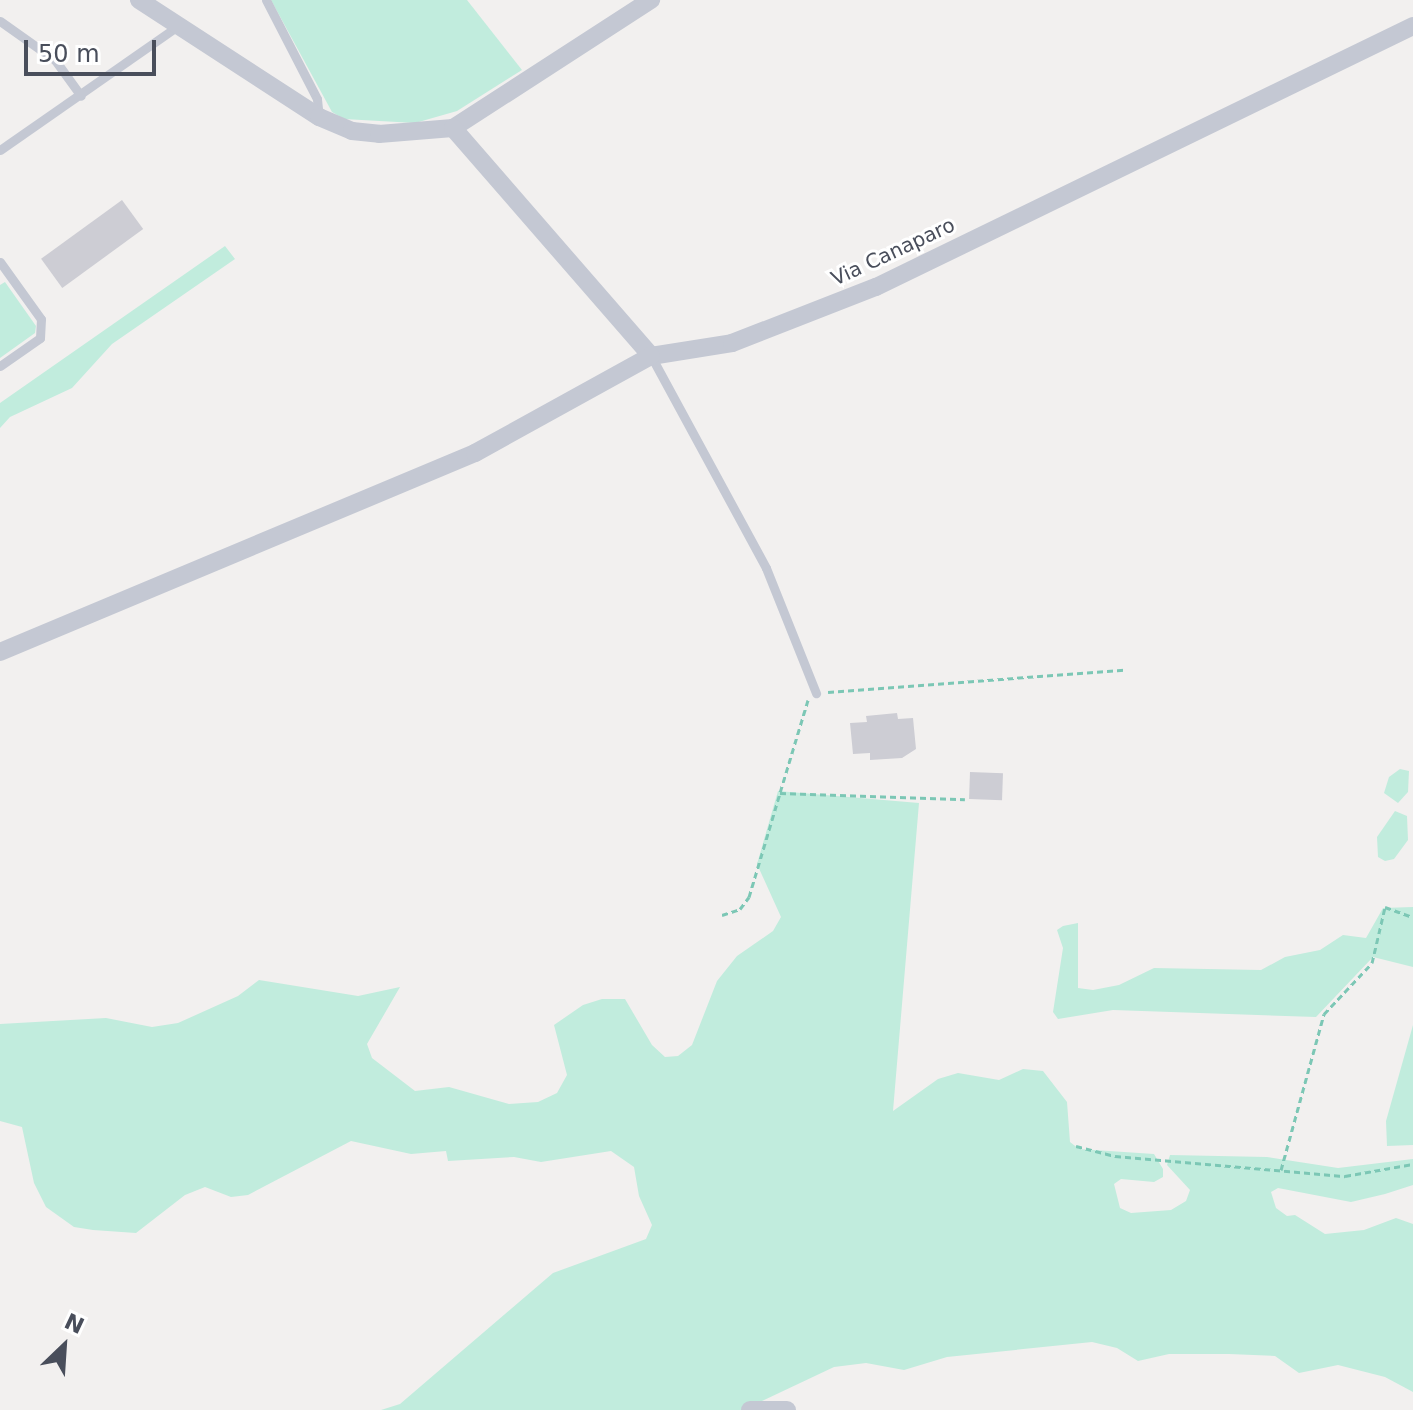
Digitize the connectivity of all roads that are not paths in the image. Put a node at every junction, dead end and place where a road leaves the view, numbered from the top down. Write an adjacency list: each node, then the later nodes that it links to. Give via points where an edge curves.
1 (139, 0): 5 (street)
2 (266, 0): 8 (lane, via 317,99)
3 (651, 0): 9 (street)
4 (0, 21): 7 (lane, via 55,60)
5 (178, 26): 7 (lane); 8 (street)
6 (1413, 26): 12 (street, Via Canaparo, via 876,287 732,343)
7 (81, 96): 10 (lane)
8 (319, 117): 9 (street, via 352,131 379,134)
9 (453, 128): 12 (street)
10 (0, 150)
11 (0, 262): 13 (lane, via 41,319 40,338)
12 (651, 356): 14 (street, Via Canaparo, via 475,453); 15 (lane, via 766,568)
13 (0, 366)
14 (0, 652)
15 (816, 693)
16 (750, 1410): 17 (street)
17 (787, 1410)

